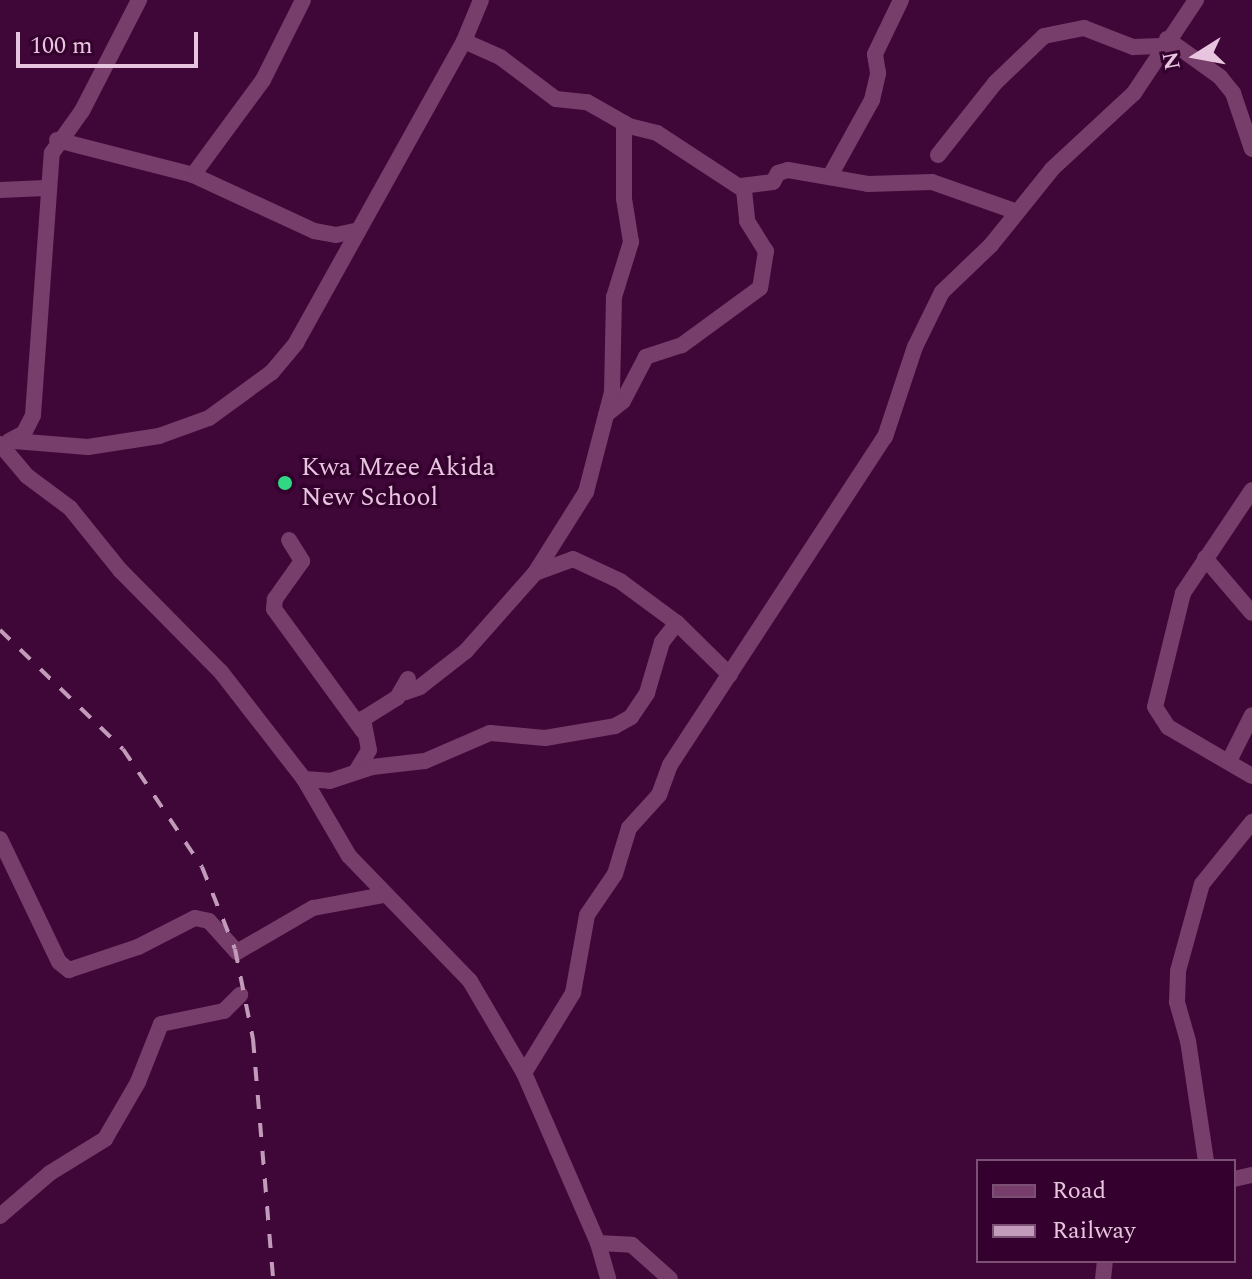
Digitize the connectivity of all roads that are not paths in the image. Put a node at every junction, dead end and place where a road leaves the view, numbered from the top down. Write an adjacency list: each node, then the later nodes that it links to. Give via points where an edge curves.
1 (139, 0): 9 (street, via 82,111)
2 (303, 0): 12 (street, via 263,80)
3 (481, 0): 6 (street)
4 (901, 0): 13 (street, via 875,54 878,73 872,100)
5 (1196, 0): 7 (street)
6 (464, 41): 8 (street, via 500,57 556,99 587,102); 18 (street)
7 (1164, 43): 10 (street, via 1220,77 1242,105); 11 (street, via 1133,47 1084,28 1044,36 987,91); 17 (street, via 1134,93 1052,169)
8 (624, 123): 14 (street, via 657,133); 19 (street, via 624,199 631,242 614,297 614,374)
9 (57, 140): 12 (street); 15 (street)
10 (1252, 149)
11 (938, 155)
12 (193, 175): 18 (street, via 314,231)
13 (830, 176): 14 (street, via 788,170 773,182); 17 (street, via 868,184 945,184)
14 (741, 186): 19 (street, via 747,221 766,251 760,288 682,345 646,357 623,401)
15 (46, 188): 16 (street); 20 (street, via 48,232 33,415)
16 (0, 190)
17 (1017, 212): 27 (street, via 942,292 915,347 885,437)
18 (355, 231): 20 (street, via 296,343 249,392 209,418 88,447)
19 (606, 415): 24 (street, via 586,492)
20 (5, 442): 33 (street, via 27,476 70,508 120,570 221,672)
21 (1252, 490): 23 (street)
22 (289, 540): 29 (street, via 302,561 272,606)
23 (1205, 558): 25 (street); 30 (street, via 1183,593 1155,707 1168,727)
24 (535, 573): 26 (street, via 573,559 620,581); 29 (street, via 466,651 420,687 404,686 367,713)
25 (1252, 613)
26 (677, 623): 27 (street); 31 (street, via 662,642 647,693 625,722 545,738 490,733 425,761)
27 (730, 675): 38 (street, via 670,765 659,795 629,828 615,874 587,915 573,993)
28 (1252, 715): 30 (street)
29 (363, 731): 31 (street, via 368,755)
30 (1229, 761): 32 (street)
31 (356, 772): 33 (street, via 330,781)
32 (1252, 776)
33 (304, 779): 36 (street, via 349,856)
34 (1252, 822): 39 (street, via 1202,884 1180,958 1177,1002)
35 (0, 839): 36 (street, via 59,962 69,970 138,947 195,918 209,921 237,952 313,908)
36 (383, 895): 38 (street, via 470,981)
37 (240, 995): 40 (street, via 224,1011 161,1024 138,1082 105,1139 50,1173)
38 (524, 1073): 41 (street)
39 (1206, 1159)
40 (0, 1216)
41 (598, 1243): 42 (street); 43 (street, via 632,1245)
42 (608, 1279)
43 (670, 1279)

